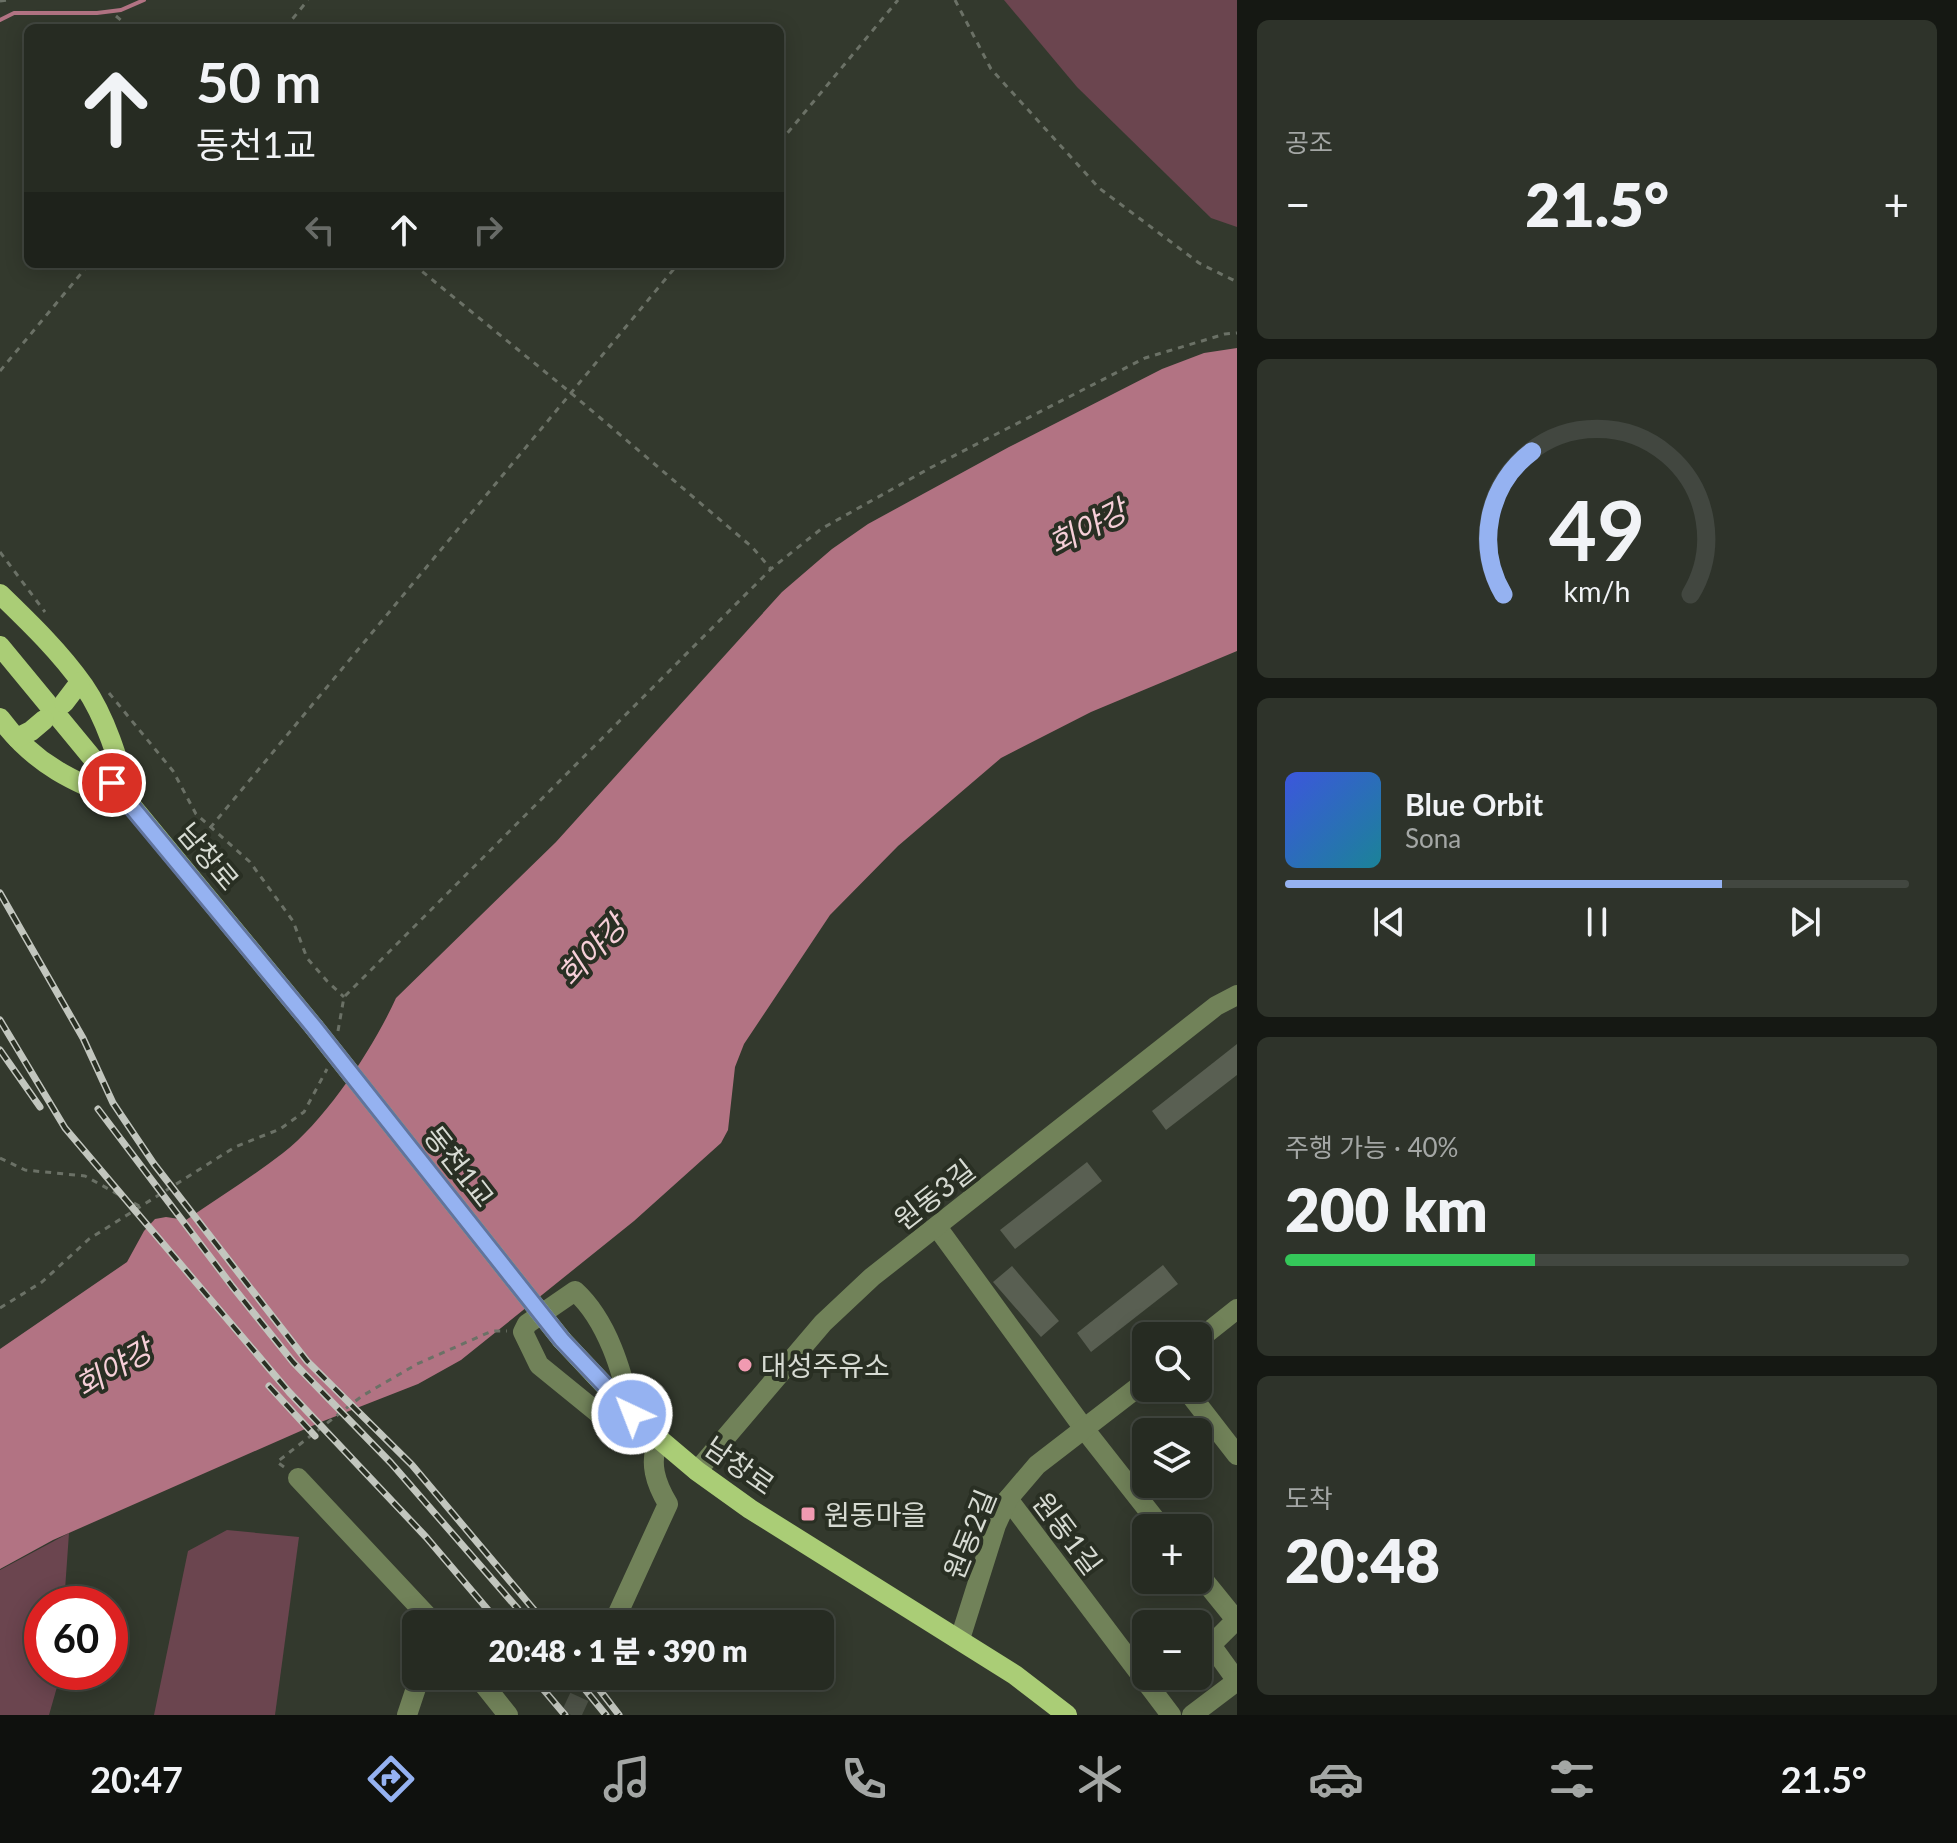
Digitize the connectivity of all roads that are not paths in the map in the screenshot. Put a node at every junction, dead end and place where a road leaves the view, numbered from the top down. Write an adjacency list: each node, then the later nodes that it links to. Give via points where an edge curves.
1 (0, 594): 3 (main road)
2 (0, 646): 8 (main road, 남창로)
3 (83, 672): 4 (main road); 8 (main road, via 117,755)
4 (64, 703)
5 (0, 718): 7 (main road)
6 (44, 720): 7 (main road)
7 (17, 738): 8 (main road, via 32,755 72,781)
8 (130, 804): 10 (main road, 남창로)
9 (1237, 995): 11 (street, 원동3길, via 1216,1006)
10 (314, 1027): 14 (main road, 동천1교, bridge)
11 (937, 1227): 18 (street); 21 (street, 원동3길, via 823,1323)
12 (1237, 1309): 13 (street)
13 (1212, 1329)
14 (562, 1340): 17 (main road, 남창로)
15 (1132, 1392): 18 (street, 원동2길)
16 (1196, 1402): 20 (street)
17 (636, 1418): 17 (street, via 621,1366 575,1291 527,1324 523,1332 539,1365 598,1413); 19 (main road, 남창로)
18 (1085, 1430): 23 (street, 원동2길, via 1037,1465); 24 (street)
19 (659, 1440): 21 (main road, 남창로); 27 (street, via 652,1454 668,1504)
20 (1237, 1455)
21 (697, 1471): 28 (main road, 남창로)
22 (298, 1478): 26 (street)
23 (1008, 1499): 28 (street, 원동2길); 35 (street, 원동1길)
24 (1151, 1514)
25 (1212, 1590): 29 (street, via 1236,1620 1211,1645)
26 (417, 1610)
27 (619, 1610)
28 (960, 1639): 34 (main road, 남창로)
29 (1237, 1681): 36 (street)
30 (415, 1690): 32 (street)
31 (488, 1690): 33 (street)
32 (407, 1715)
33 (508, 1715)
34 (1067, 1715)
35 (1171, 1715)
36 (1192, 1715)

